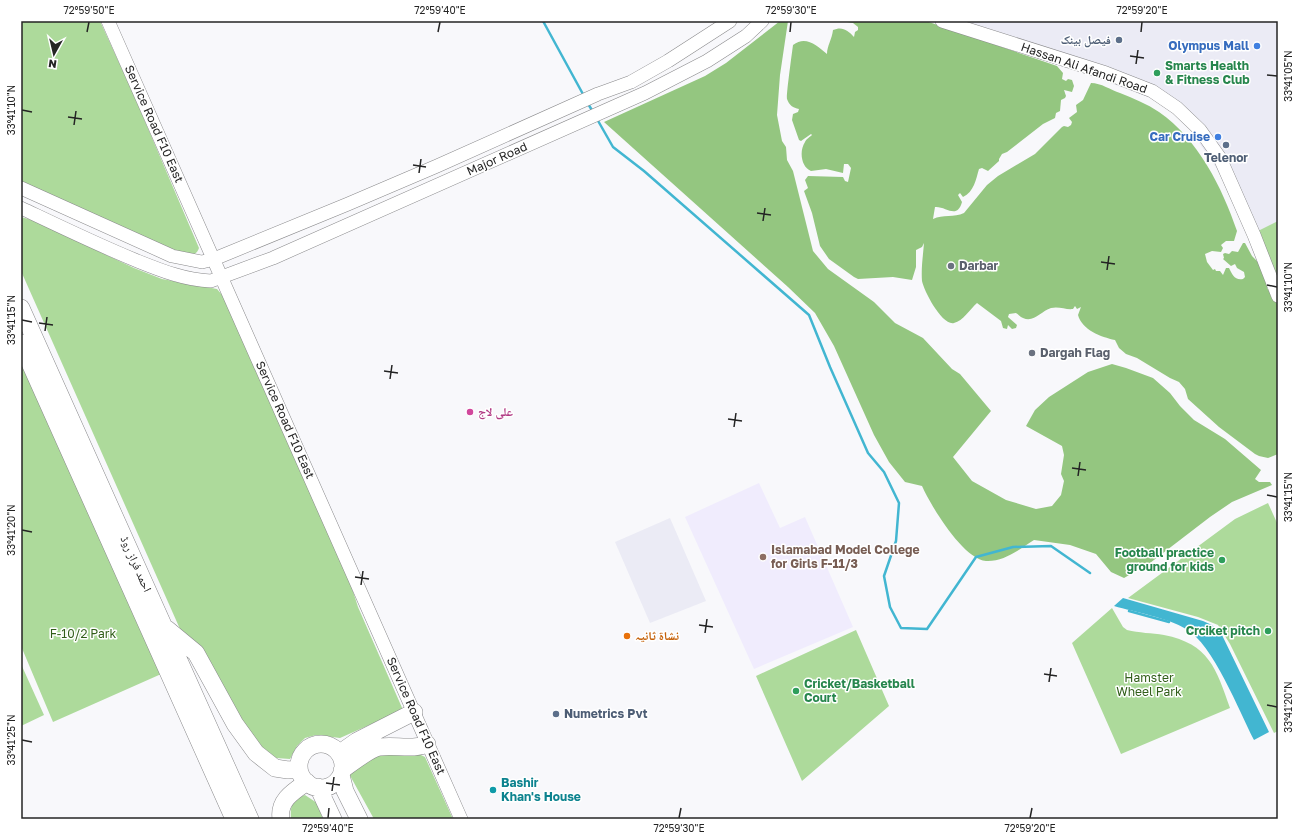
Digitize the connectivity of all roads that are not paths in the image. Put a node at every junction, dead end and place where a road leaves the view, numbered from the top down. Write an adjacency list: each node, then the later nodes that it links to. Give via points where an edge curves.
1 (108, 21): 9 (street, Service Road F10 East)
2 (730, 21): 5 (street, Major Road)
3 (762, 21): 6 (street, Major Road, via 746,36 708,61)
4 (942, 21): 11 (street, Hassan Ali Afandi Road, via 1106,73 1152,91 1177,108 1200,130 1220,158)
5 (631, 82): 6 (street); 9 (street, Major Road)
6 (639, 96): 10 (street, Major Road, via 273,258)
7 (21, 188): 9 (street, Major Road, via 172,256 202,262)
8 (21, 208): 10 (street, Major Road, via 102,246 177,276 211,281)
9 (214, 259): 10 (street, Service Road F10 East)
10 (222, 278): 15 (street, Service Road F10 East)
11 (1278, 296)
12 (21, 308): 14 (main road, احمد فراز روڈ)
13 (21, 343): 20 (main road, احمد فراز روڈ)
14 (163, 626): 19 (main road, via 196,653 235,724 256,753 275,768 288,770); 20 (main road, احمد فراز روڈ)
15 (414, 712): 16 (street, Service Road F10 East); 17 (main road, via 356,741)
16 (427, 744): 18 (main road, via 420,747 379,747); 26 (street, Service Road F10 East)
17 (340, 753): 18 (main road, via 344,764); 19 (main road, via 331,745 319,743 308,747 301,756)
18 (342, 773): 19 (main road, via 334,784 323,788); 25 (main road, via 345,791)
19 (308, 779): 23 (main road, via 284,800); 24 (main road)
20 (230, 792): 21 (main road, احمد فراز روڈ); 22 (main road, احمد فراز روڈ)
21 (234, 819)
22 (250, 819)
23 (281, 819)
24 (333, 819)
25 (359, 819)
26 (461, 819)

